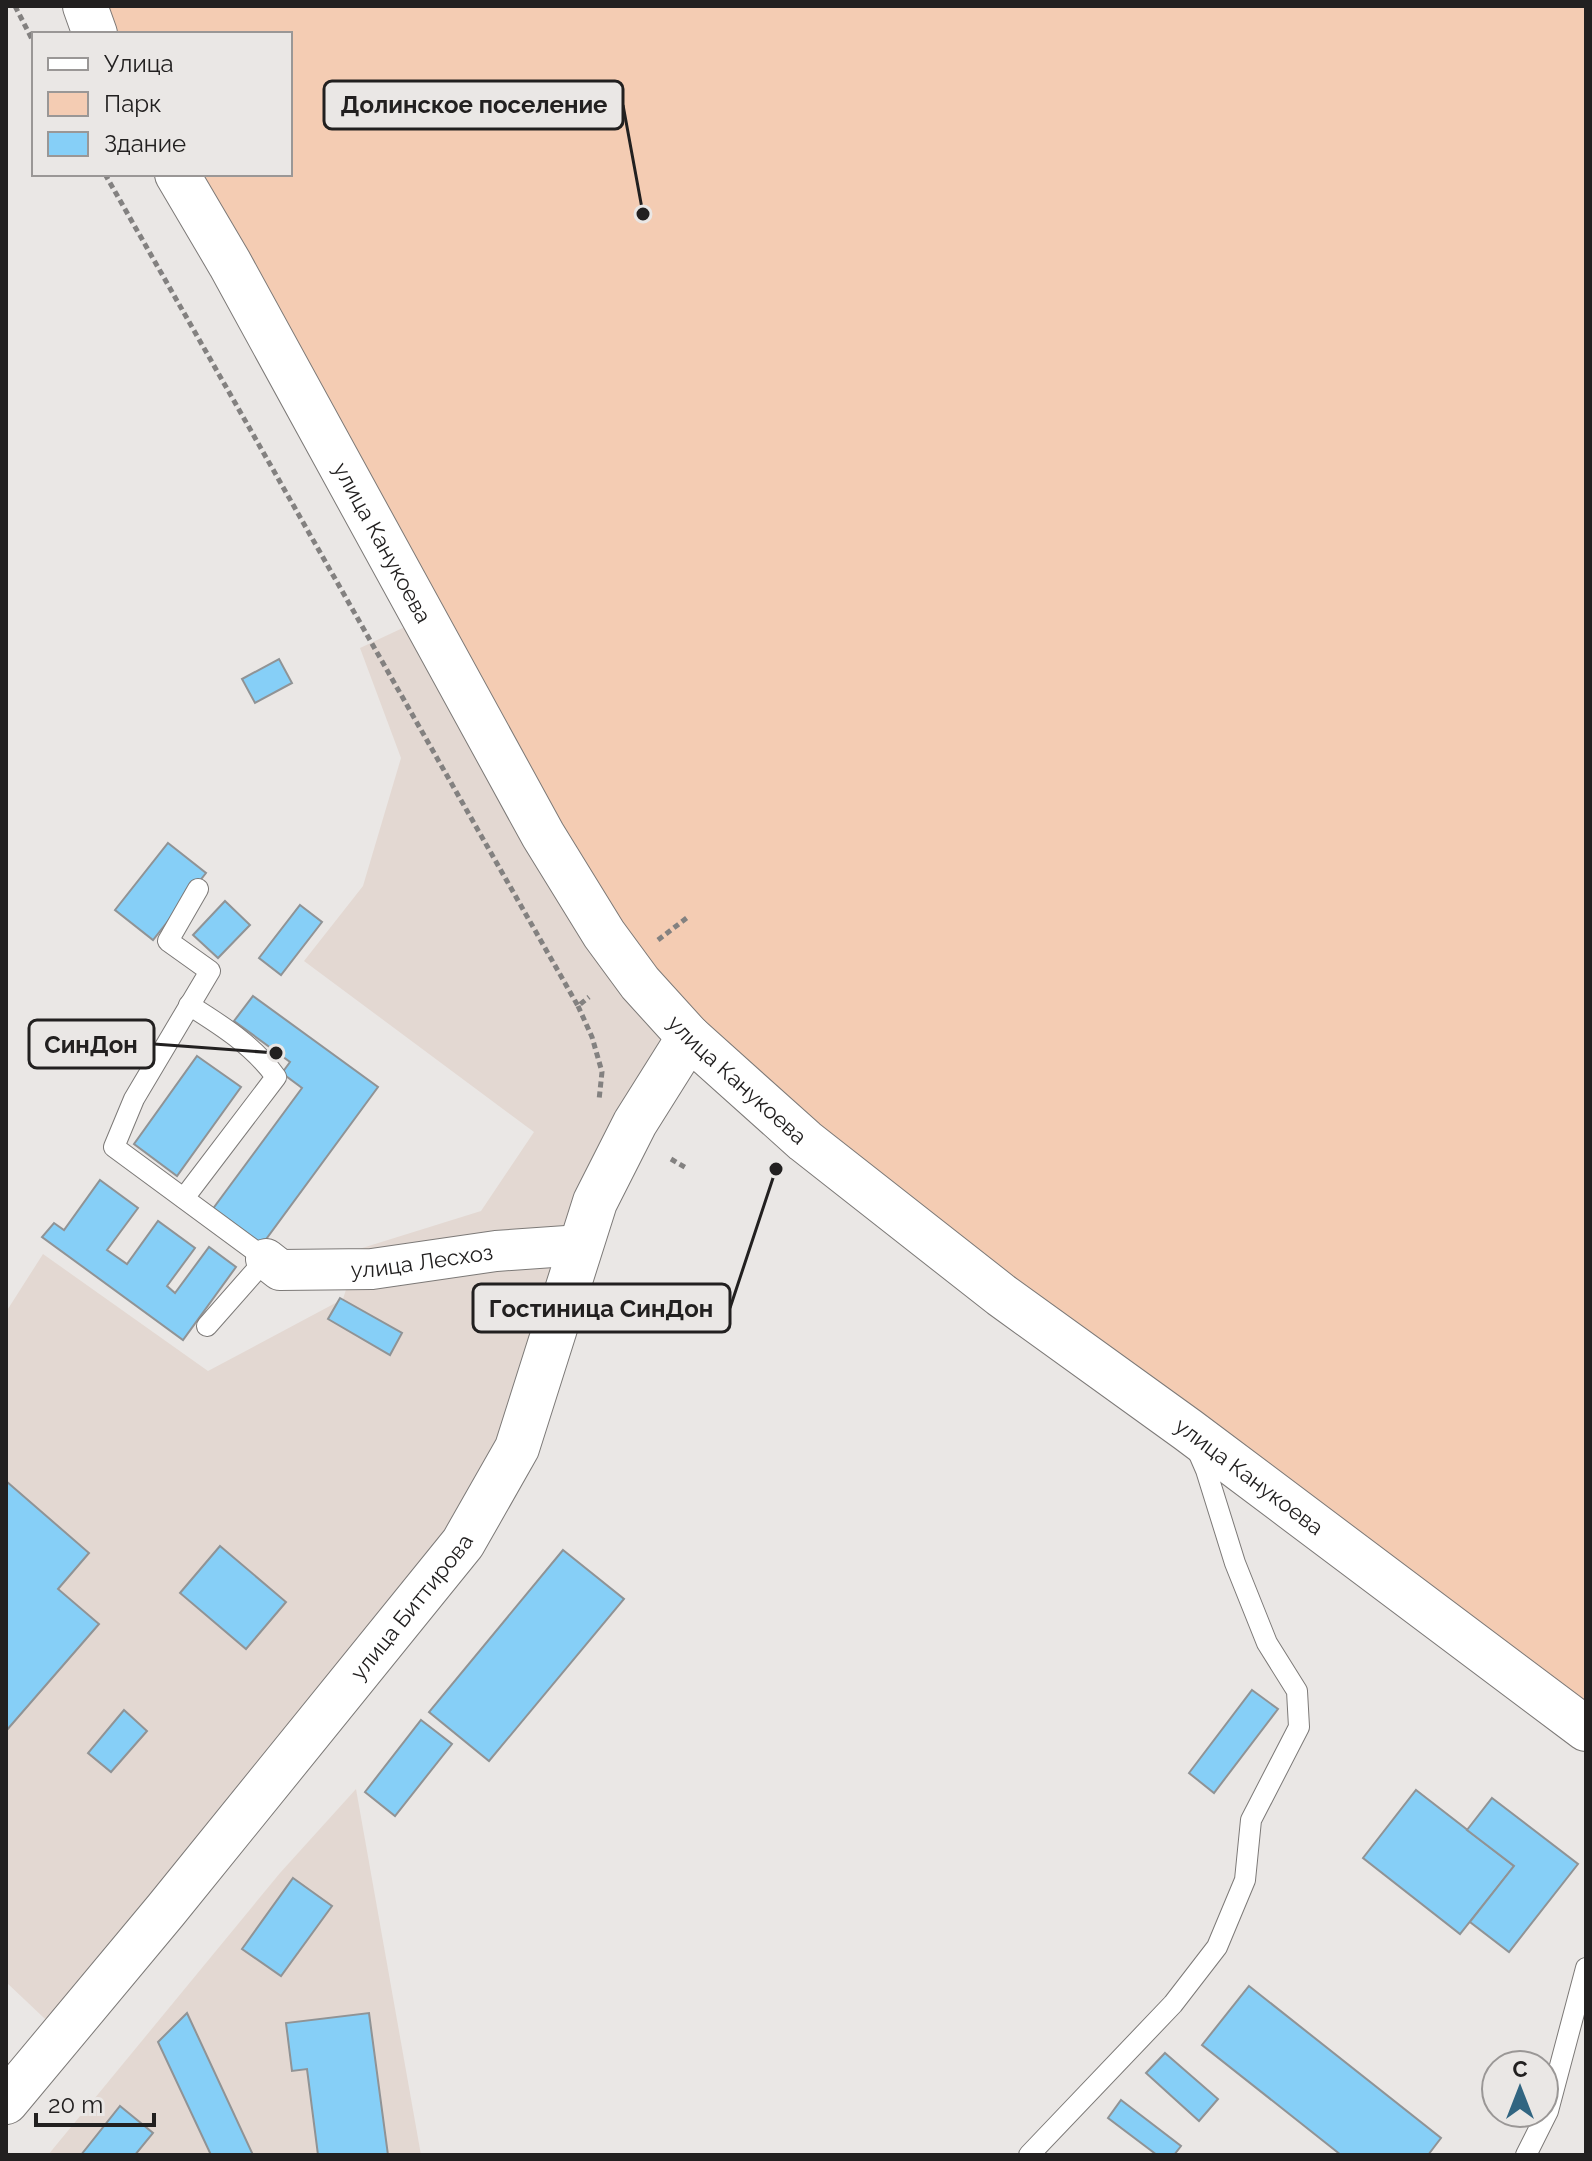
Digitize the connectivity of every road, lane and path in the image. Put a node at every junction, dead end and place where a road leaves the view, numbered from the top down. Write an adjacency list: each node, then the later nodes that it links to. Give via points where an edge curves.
1 (15, 6): 4 (path)
2 (85, 6): 3 (street)
3 (94, 32)
4 (32, 39)
5 (106, 176): 12 (path)
6 (178, 176): 13 (street, улица Канукоева, via 543,835 604,934)
7 (198, 889): 11 (lane, via 168,941 210,971)
8 (688, 917): 9 (path)
9 (658, 941)
10 (589, 997): 12 (path)
11 (189, 1005): 17 (lane, via 134,1099 114,1147); 17 (lane, via 263,1058 276,1077)
12 (578, 1006): 14 (path, via 602,1072 598,1098)
13 (689, 1037): 18 (street, улица Биттирова, via 616,1159); 21 (street, улица Канукоева, via 805,1141 1001,1295)
14 (604, 1104)
15 (671, 1159): 16 (path)
16 (688, 1169)
17 (184, 1198): 19 (lane)
18 (581, 1245): 19 (street, улица Лесхоз, via 372,1269 280,1270); 24 (street, улица Биттирова, via 517,1448 463,1543)
19 (266, 1259): 20 (lane)
20 (207, 1326)
21 (1188, 1430): 22 (street, улица Канукоева); 25 (lane, via 1267,1643 1297,1691 1299,1727 1251,1820 1245,1880 1217,1947 1173,2004)
22 (1586, 1729)
23 (1586, 1968): 26 (lane, via 1548,2111)
24 (6, 2102)
25 (1029, 2155)
26 (1526, 2155)

